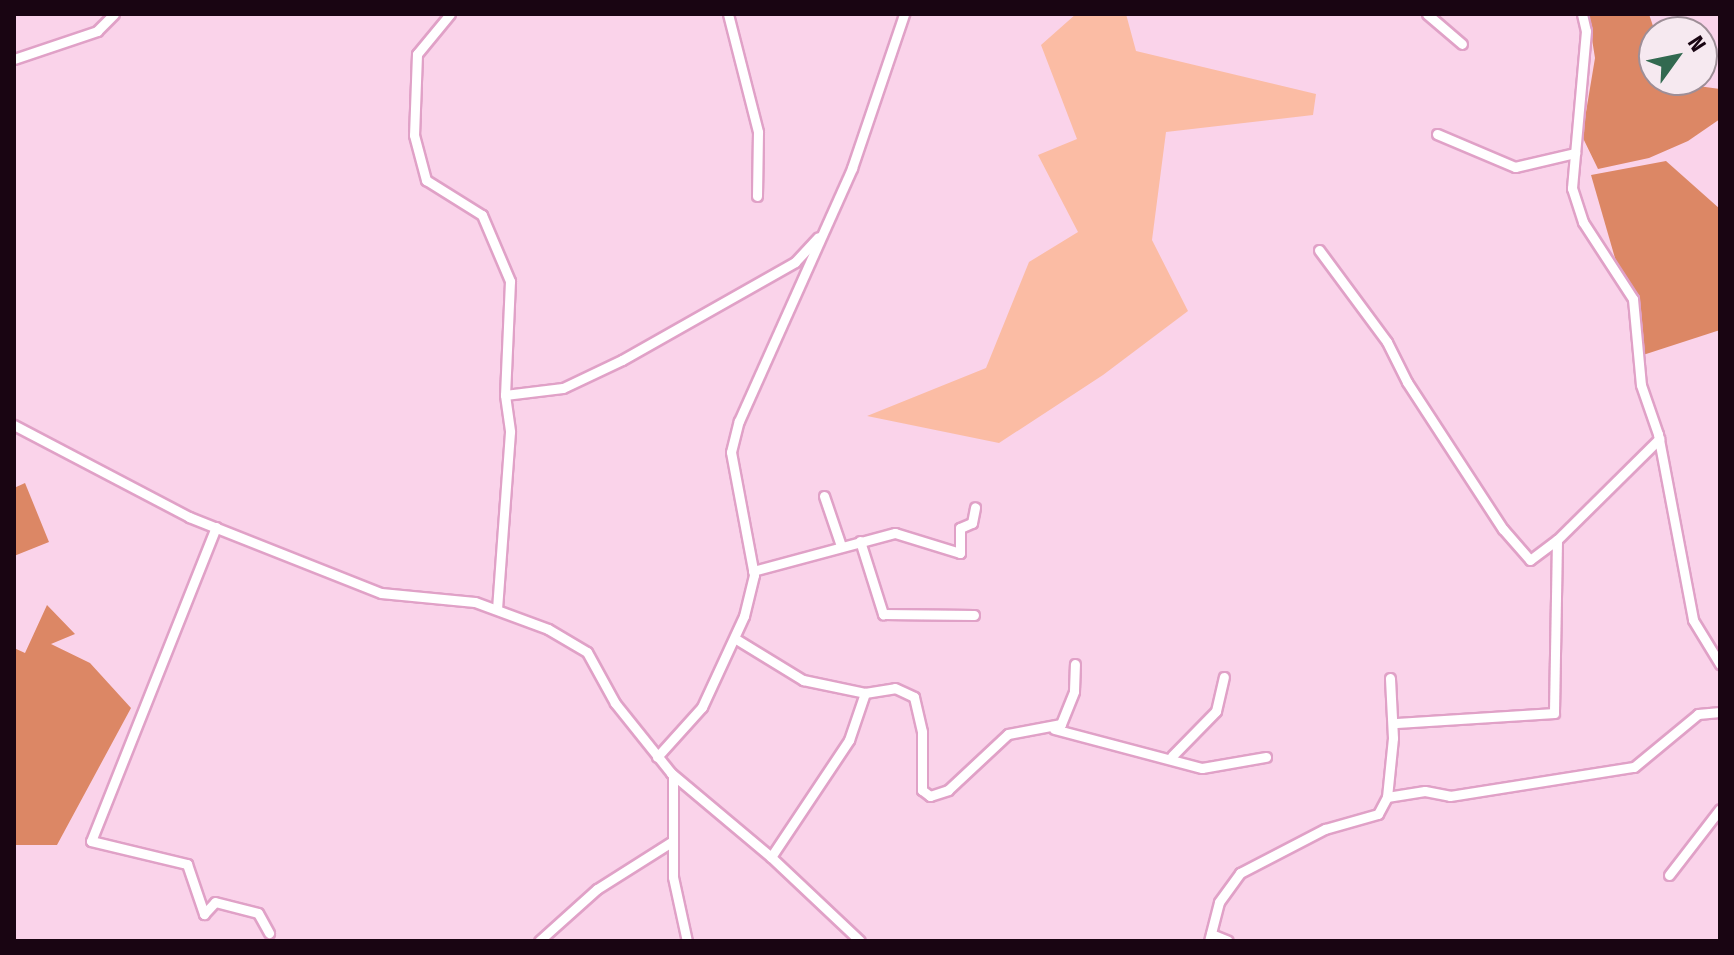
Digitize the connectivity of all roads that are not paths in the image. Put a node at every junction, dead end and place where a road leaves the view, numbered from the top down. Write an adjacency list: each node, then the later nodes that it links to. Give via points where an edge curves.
1 (114, 14): 8 (street, via 97,31)
2 (450, 14): 14 (street, via 417,54 414,135 426,180 482,215 510,281)
3 (728, 14): 11 (street, via 758,132)
4 (904, 14): 12 (street)
5 (1427, 14): 7 (street)
6 (1582, 14): 10 (street, via 1586,31)
7 (1462, 44)
8 (14, 59)
9 (1437, 134): 10 (street, via 1515,167)
10 (1575, 153): 16 (street, via 1572,188 1583,222 1633,299 1641,385)
11 (757, 196)
12 (826, 228): 14 (street, via 795,262 622,360 563,388); 23 (street, via 739,421 731,452)
13 (1319, 250): 20 (street, via 1387,342 1407,382 1503,529 1530,560)
14 (505, 395): 24 (street, via 509,444)
15 (14, 425): 19 (street)
16 (1659, 439): 20 (street); 28 (street, via 1693,620)
17 (824, 496): 22 (street)
18 (975, 507): 21 (street, via 972,523 960,528 960,553 895,533)
19 (216, 527): 24 (street, via 381,593); 44 (street, via 91,841 187,864 204,914 215,902 258,913)
20 (1557, 540): 33 (street, via 1554,713)
21 (860, 541): 22 (street); 25 (street, via 883,614)
22 (841, 546): 23 (street)
23 (753, 571): 26 (street)
24 (497, 608): 36 (street, via 587,652 615,703)
25 (974, 615)
26 (736, 639): 31 (street, via 803,680); 36 (street, via 702,707)
27 (1075, 664): 34 (street, via 1068,712)
28 (1720, 664)
29 (1224, 677): 35 (street, via 1216,711)
30 (1390, 678): 33 (street)
31 (865, 693): 34 (street, via 895,688 914,697 922,732 922,790 930,796 948,790 1008,734); 42 (street, via 849,740)
32 (1720, 712): 39 (street, via 1698,714 1634,767 1450,796 1425,791)
33 (1393, 723): 39 (street)
34 (1054, 729): 35 (street)
35 (1172, 756): 37 (street, via 1202,768)
36 (657, 757): 38 (street)
37 (1266, 757)
38 (673, 776): 41 (street); 42 (street)
39 (1387, 797): 45 (street, via 1378,814 1325,829 1240,873 1219,902)
40 (1720, 809): 43 (street)
41 (673, 841): 46 (street, via 597,889); 47 (street, via 673,877)
42 (771, 857): 48 (street)
43 (1669, 875)
44 (269, 933)
45 (1210, 938): 49 (street)
46 (539, 941)
47 (687, 941)
48 (860, 941)
49 (1228, 941)

